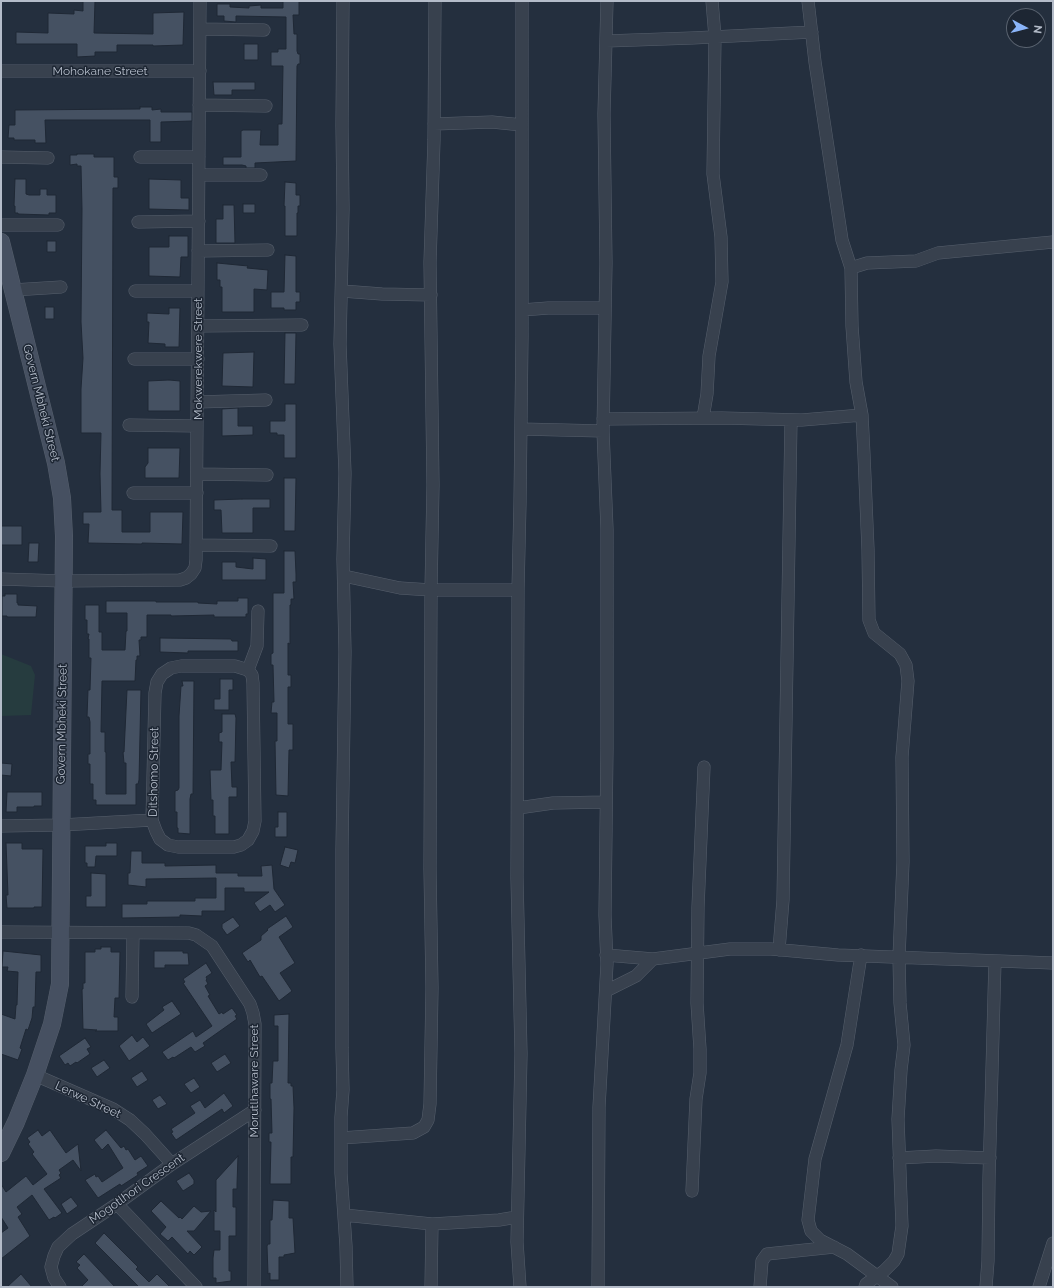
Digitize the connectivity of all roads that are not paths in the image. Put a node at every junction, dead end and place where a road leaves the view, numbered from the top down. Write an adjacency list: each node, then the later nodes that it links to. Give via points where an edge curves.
1 (200, 1): 8 (street, Mokwerekwere Street)
2 (343, 1): 38 (street)
3 (434, 1): 17 (street)
4 (522, 1): 18 (street)
5 (607, 1): 12 (street)
6 (712, 1): 11 (street)
7 (808, 1): 10 (street)
8 (200, 30): 9 (street); 14 (street, Mokwerekwere Street)
9 (264, 30)
10 (812, 32): 11 (street); 33 (street, via 842,240)
11 (714, 37): 12 (street); 49 (street, via 713,174 722,237 722,282 709,356)
12 (606, 41): 40 (street)
13 (1, 71): 14 (street, Mohokane Street)
14 (200, 71): 15 (street, Mokwerekwere Street)
15 (199, 105): 16 (street); 20 (street, Mokwerekwere Street)
16 (266, 106)
17 (434, 124): 18 (street, via 492,122); 39 (street)
18 (522, 125): 41 (street)
19 (1, 157): 21 (street)
20 (199, 157): 22 (street); 23 (street, Mokwerekwere Street)
21 (48, 158)
22 (140, 158)
23 (199, 175): 24 (street); 26 (street, Mokwerekwere Street)
24 (261, 175)
25 (138, 222): 26 (street)
26 (199, 222): 32 (street, Mokwerekwere Street)
27 (1, 225): 28 (street)
28 (58, 225)
29 (1, 242): 34 (street, Govern Mbheki Street)
30 (1053, 242): 33 (street, via 944,252 916,261 867,263)
31 (268, 250): 32 (street)
32 (198, 251): 37 (street, Mokwerekwere Street)
33 (850, 268): 48 (street, via 856,382)
34 (8, 283): 35 (street); 63 (street, Govern Mbheki Street, via 56,463 62,498)
35 (61, 287)
36 (135, 291): 37 (street, Mokwerekwere Street)
37 (198, 291): 43 (street, Mokwerekwere Street)
38 (342, 291): 39 (street); 61 (street, via 340,344 345,473)
39 (431, 295): 64 (street)
40 (605, 308): 41 (street); 51 (street)
41 (522, 310): 54 (street)
42 (302, 325): 43 (street)
43 (198, 326): 45 (street, Mokwerekwere Street)
44 (134, 359): 45 (street)
45 (198, 359): 47 (street, Mokwerekwere Street)
46 (266, 400): 47 (street)
47 (197, 402): 53 (street, Mokwerekwere Street)
48 (862, 415): 50 (street); 81 (street, via 869,620 874,633 900,654 906,665 908,680 902,757 903,862)
49 (703, 418): 50 (street); 51 (street)
50 (791, 420): 77 (street, via 784,868)
51 (603, 425): 54 (street); 69 (street, via 607,529)
52 (129, 426): 53 (street, Mokwerekwere Street)
53 (197, 426): 55 (street, Mokwerekwere Street)
54 (521, 429): 65 (street)
55 (197, 474): 56 (street); 58 (street, Mokwerekwere Street)
56 (267, 475)
57 (133, 493): 58 (street)
58 (197, 493): 59 (street, Mokwerekwere Street)
59 (196, 545): 60 (street); 63 (street, Mokwerekwere Street, via 195,568 191,574 180,580)
60 (271, 546)
61 (344, 576): 64 (street, via 400,588); 89 (street)
62 (1, 579): 63 (street, Mokwerekwere Street)
63 (64, 581): 72 (street, Govern Mbheki Street)
64 (431, 590): 65 (street); 89 (street, via 432,988 428,1120 424,1127 413,1133)
65 (518, 590): 70 (street)
66 (258, 611): 67 (street, via 257,646)
67 (248, 670): 71 (street, Ditshomo Street, via 235,666 181,666 171,668 162,674 157,682 155,694); 71 (street, Ditshomo Street, via 254,683 255,821 248,840 234,847 168,845 160,839)
68 (704, 767): 78 (street)
69 (606, 802): 70 (street, via 553,803); 79 (street)
70 (518, 808): 97 (street, via 521,1054)
71 (152, 820): 72 (street)
72 (61, 825): 73 (street); 75 (street, Govern Mbheki Street)
73 (1, 826)
74 (1, 932): 75 (street, Morutlhaware Street)
75 (61, 933): 76 (street, Morutlhaware Street); 87 (street, Govern Mbheki Street, via 60,984 52,1024)
76 (133, 933): 86 (street); 88 (street, Morutlhaware Street, via 189,933 212,946 254,1013)
77 (779, 950): 78 (street, via 730,949); 80 (street)
78 (698, 953): 82 (street); 94 (street, via 700,1073 696,1099)
79 (606, 955): 82 (street); 85 (street)
80 (861, 955): 81 (street); 99 (street, via 847,1045 815,1159 808,1220)
81 (899, 957): 83 (street); 91 (street, via 904,1045 898,1119)
82 (653, 959): 85 (street, via 636,976)
83 (995, 961): 84 (street); 92 (street)
84 (1053, 963)
85 (606, 990): 110 (street, via 599,1107)
86 (132, 997)
87 (35, 1075): 90 (street, Govern Mbheki Street); 93 (street, Lerwe Street, via 113,1109 130,1120)
88 (255, 1110): 93 (street, Mogotlhori Crescent); 106 (street, Morutlhaware Street)
89 (341, 1138): 96 (street)
90 (1, 1153)
91 (899, 1158): 92 (street); 103 (street, via 902,1226 898,1254)
92 (990, 1158): 114 (street)
93 (172, 1164): 95 (street, Mogotlhori Crescent)
94 (692, 1191)
95 (116, 1204): 104 (street, Mogotlhori Crescent, via 72,1234 58,1247 51,1267); 105 (street)
96 (344, 1216): 98 (street); 107 (street)
97 (517, 1218): 98 (street); 109 (street)
98 (432, 1224): 108 (street)
99 (811, 1231): 101 (street, via 820,1240); 102 (street)
100 (1053, 1243): 115 (street)
101 (834, 1247): 102 (street); 103 (street)
102 (801, 1250): 111 (street, via 767,1254 762,1261)
103 (878, 1275): 112 (street); 113 (street)
104 (60, 1287)
105 (196, 1287)
106 (254, 1287)
107 (347, 1287)
108 (431, 1287)
109 (520, 1287)
110 (598, 1287)
111 (760, 1287)
112 (864, 1287)
113 (892, 1287)
114 (986, 1287)
115 (1039, 1287)

